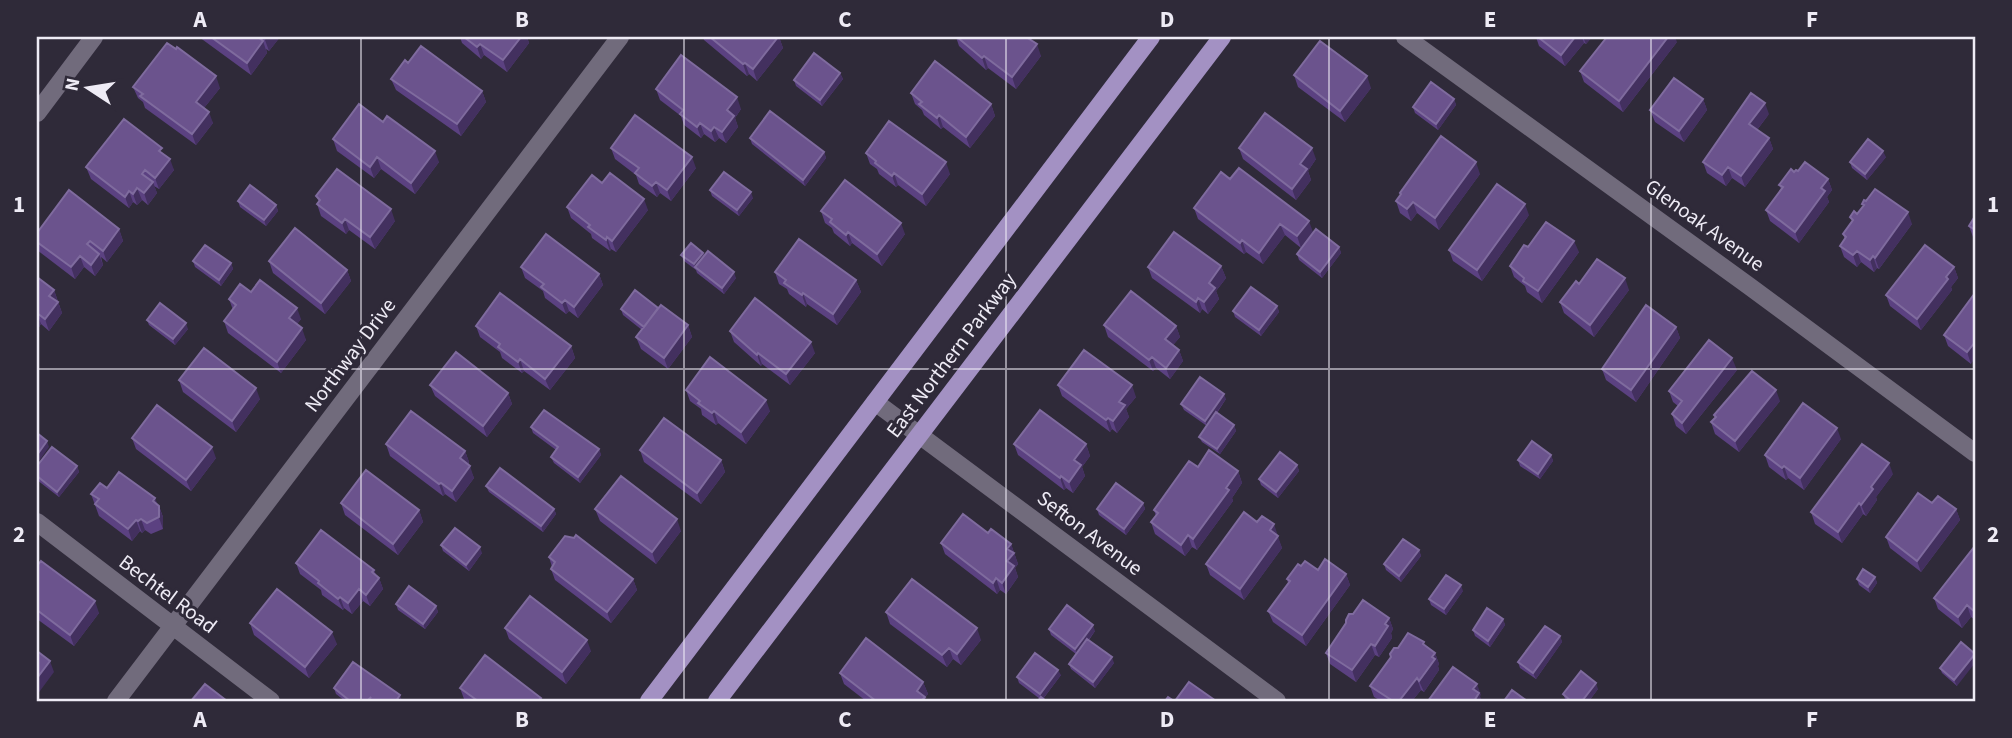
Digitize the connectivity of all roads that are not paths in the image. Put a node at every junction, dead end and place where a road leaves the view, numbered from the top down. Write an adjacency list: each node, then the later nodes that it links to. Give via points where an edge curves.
1 (94, 37): 6 (street)
2 (620, 37): 11 (street, Northway Drive)
3 (1152, 37): 7 (main road, East Northern Parkway)
4 (1222, 37): 8 (main road, East Northern Parkway)
5 (1405, 37): 9 (street, Glenoak Avenue)
6 (37, 113)
7 (875, 402): 8 (street, Sefton Avenue); 14 (main road, East Northern Parkway)
8 (919, 435): 15 (main road, East Northern Parkway); 16 (street, Sefton Avenue)
9 (1975, 453)
10 (37, 522): 11 (street, Bechtel Road)
11 (173, 627): 12 (street, Northway Drive); 13 (street, Bechtel Road)
12 (116, 701)
13 (271, 701)
14 (649, 701)
15 (717, 701)
16 (1277, 701)

